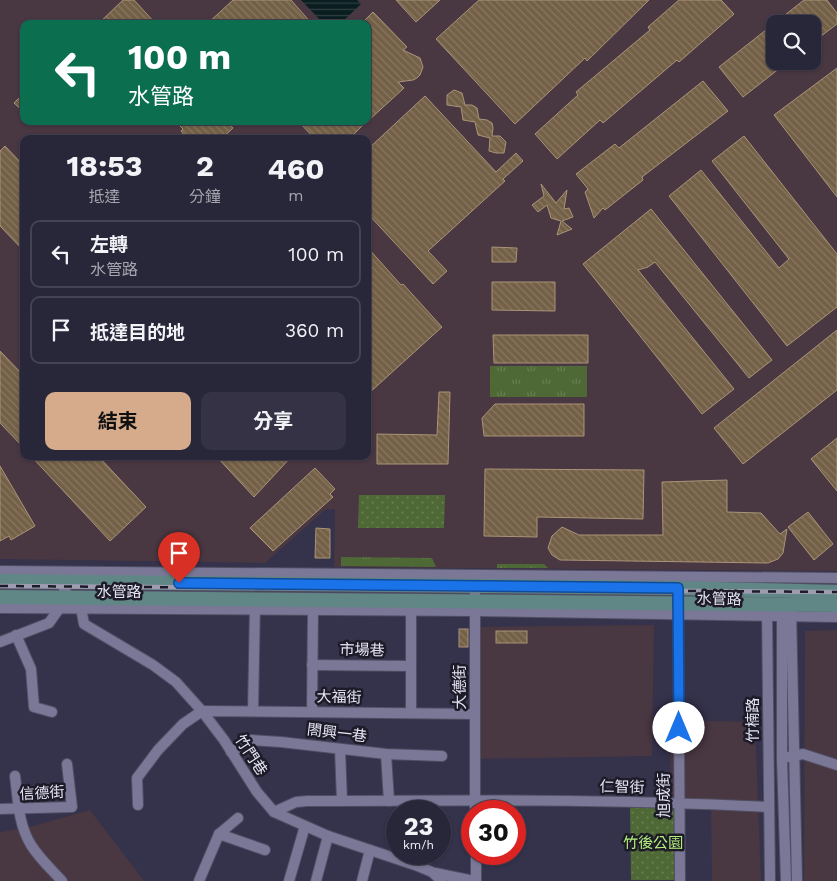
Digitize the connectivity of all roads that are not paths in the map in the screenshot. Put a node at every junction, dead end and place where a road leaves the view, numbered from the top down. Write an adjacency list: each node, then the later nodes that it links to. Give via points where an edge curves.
1 (0, 571): 2 (street, 水管路)
2 (60, 576): 5 (street, 水管路); 7 (street, 水管路); 9 (street, 竹門巷)
3 (778, 576): 4 (street, 水管路); 7 (street, 水管路); 11 (street, 竹楠路)
4 (837, 578)
5 (0, 581)
6 (837, 592): 11 (street, 水管路)
7 (475, 593): 10 (street, 水管路); 13 (street, 水管路); 18 (street, 水管路); 30 (street, 大德街)
8 (0, 597): 9 (street, 水管路)
9 (69, 598): 13 (street, 水管路); 15 (street); 16 (street, 竹門巷)
10 (678, 602): 11 (street, 水管路); 19 (street, 水管路); 46 (street, 旭成街)
11 (784, 604): 12 (street, 水管路); 19 (street, 水管路); 20 (street, 水管路); 35 (street, 竹楠路); 36 (street, 竹楠路)
12 (837, 604)
13 (255, 605): 16 (street, 水管路); 17 (street, 水管路); 27 (street)
14 (0, 608): 15 (street, 水管路)
15 (59, 608): 16 (street, 水管路); 21 (street, via 49,623)
16 (81, 608): 25 (street, 竹門巷, via 84,624 153,665 176,682)
17 (313, 609): 18 (street, 水管路); 23 (street)
18 (411, 610): 24 (street)
19 (767, 610): 37 (street, 竹楠路)
20 (837, 617)
21 (16, 635): 22 (street); 26 (street, via 31,669 34,707)
22 (0, 642)
23 (312, 665): 24 (street, 市場巷); 28 (street)
24 (411, 666): 29 (street)
25 (202, 711): 27 (street, 大福街); 32 (street, 竹門巷); 47 (street, via 183,724 137,778)
26 (52, 712)
27 (254, 712): 28 (street, 大福街)
28 (312, 712): 29 (street, 大福街)
29 (411, 713): 30 (street, 大福街)
30 (475, 714): 42 (street, 大德街)
31 (340, 749): 32 (street, 閤興一巷, via 252,740); 33 (street, 閤興一巷); 44 (street)
32 (232, 752): 51 (street, 竹門巷)
33 (386, 754): 34 (street, 閤興一巷); 41 (street)
34 (442, 756)
35 (794, 756): 36 (street); 39 (street, via 803,754); 70 (street, 竹楠路)
36 (782, 759): 37 (street); 69 (street, 竹楠路)
37 (768, 762): 48 (street, 竹楠路)
38 (67, 764): 49 (street, 信德街, via 72,807)
39 (837, 765)
40 (15, 776): 49 (street)
41 (389, 800)
42 (475, 800)
43 (526, 800): 46 (street, 仁智街)
44 (342, 801): 45 (street); 51 (street, via 296,802)
45 (386, 801)
46 (679, 802): 48 (street, 仁智街); 67 (street, 旭成街)
47 (138, 805)
48 (768, 807): 68 (street, 竹楠路)
49 (19, 809): 50 (street, 信德街); 60 (street, via 32,847)
50 (0, 810)
51 (274, 812): 53 (street, 竹門巷)
52 (238, 818): 54 (street)
53 (305, 826): 55 (street, 竹門巷); 62 (street)
54 (219, 834): 56 (street); 61 (street)
55 (328, 836): 57 (street, 竹門巷); 63 (street)
56 (265, 850)
57 (370, 850): 59 (street, 竹門巷); 64 (street)
58 (476, 865): 66 (street)
59 (432, 872): 65 (street, 竹門巷); 66 (street)
60 (62, 881)
61 (199, 881)
62 (289, 881)
63 (316, 881)
64 (362, 881)
65 (442, 881)
66 (475, 881)
67 (680, 881)
68 (770, 881)
69 (786, 881)
70 (797, 881)

